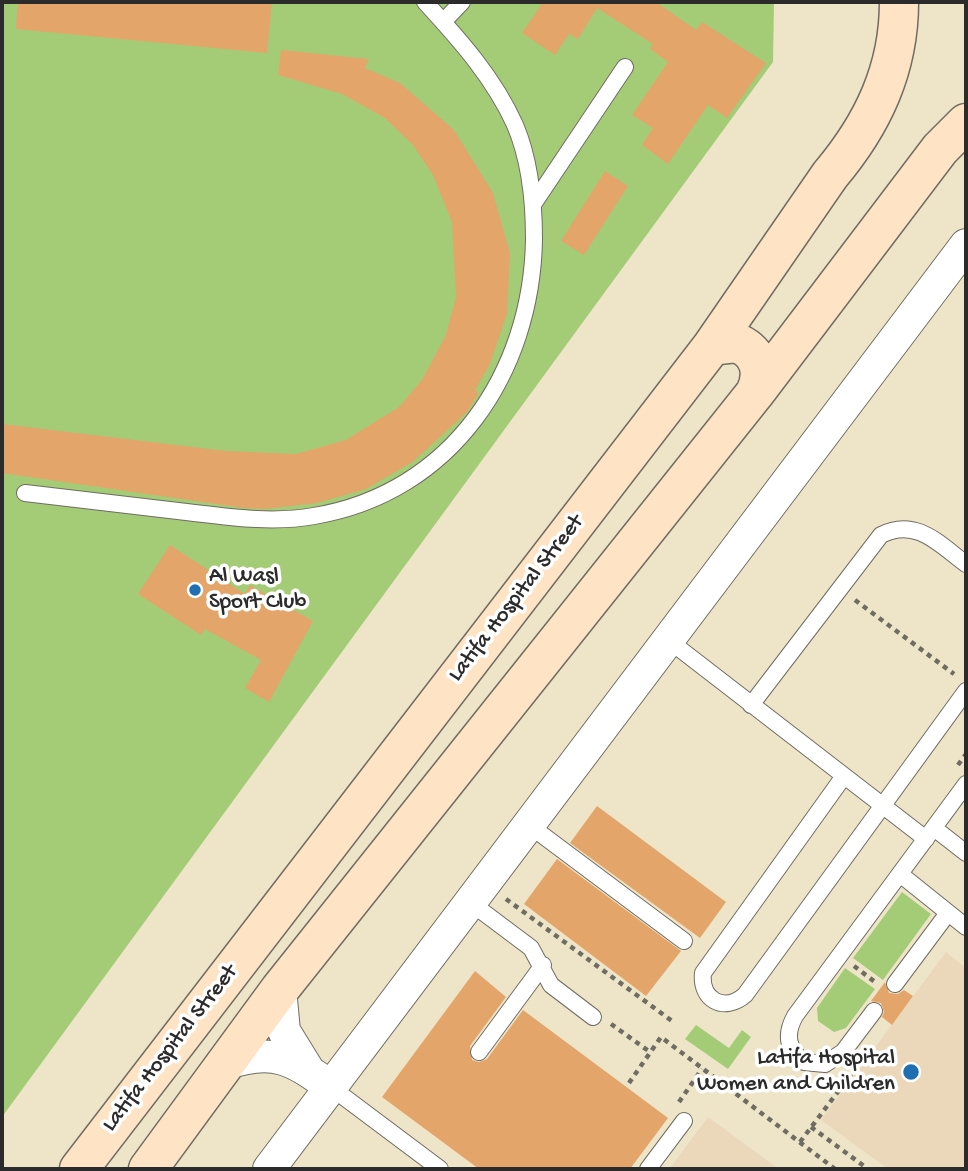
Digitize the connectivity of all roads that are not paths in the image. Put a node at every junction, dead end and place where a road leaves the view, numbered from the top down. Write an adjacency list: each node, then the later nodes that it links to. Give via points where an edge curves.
1 (425, 2): 4 (lane)
2 (462, 2): 4 (lane)
3 (899, 2): 9 (main road, Latifa Hospital Street, via 894,55 870,120)
4 (443, 22): 7 (lane, via 494,84 516,127)
5 (625, 67): 7 (lane)
6 (966, 123): 10 (main road, via 897,204)
7 (534, 203): 11 (lane, via 529,302 504,374 457,441 427,469 392,490 355,506 274,520)
8 (966, 245): 13 (street)
9 (712, 346): 10 (main road, via 738,343 754,354 761,373); 36 (main road, Latifa Hospital Street)
10 (755, 393): 29 (main road)
11 (25, 493)
12 (966, 565): 15 (lane, via 920,530 893,529 871,545)
13 (667, 639): 15 (lane); 19 (street)
14 (966, 691): 18 (lane)
15 (751, 705): 16 (lane)
16 (844, 776): 18 (lane); 18 (lane, via 703,972 706,995 714,1002 725,1005 745,995)
17 (966, 784): 20 (lane)
18 (882, 806): 20 (lane)
19 (529, 825): 23 (street); 26 (lane)
20 (930, 834): 21 (lane); 22 (lane)
21 (966, 853)
22 (900, 874): 24 (lane); 30 (lane, via 790,1025 788,1036 796,1055 814,1065 835,1060)
23 (478, 894): 27 (lane); 34 (street)
24 (948, 913): 25 (lane); 28 (lane)
25 (966, 927)
26 (684, 941)
27 (543, 965): 31 (lane, via 551,985); 32 (lane)
28 (888, 985)
29 (280, 989): 33 (main road); 34 (street, via 284,1031)
30 (874, 1011)
31 (593, 1017)
32 (479, 1052)
33 (225, 1064): 34 (street, via 245,1057 275,1056); 37 (main road)
34 (321, 1080): 38 (street); 39 (lane)
35 (684, 1121): 40 (lane)
36 (79, 1169)
37 (148, 1169)
38 (269, 1169)
39 (440, 1169)
40 (648, 1169)

